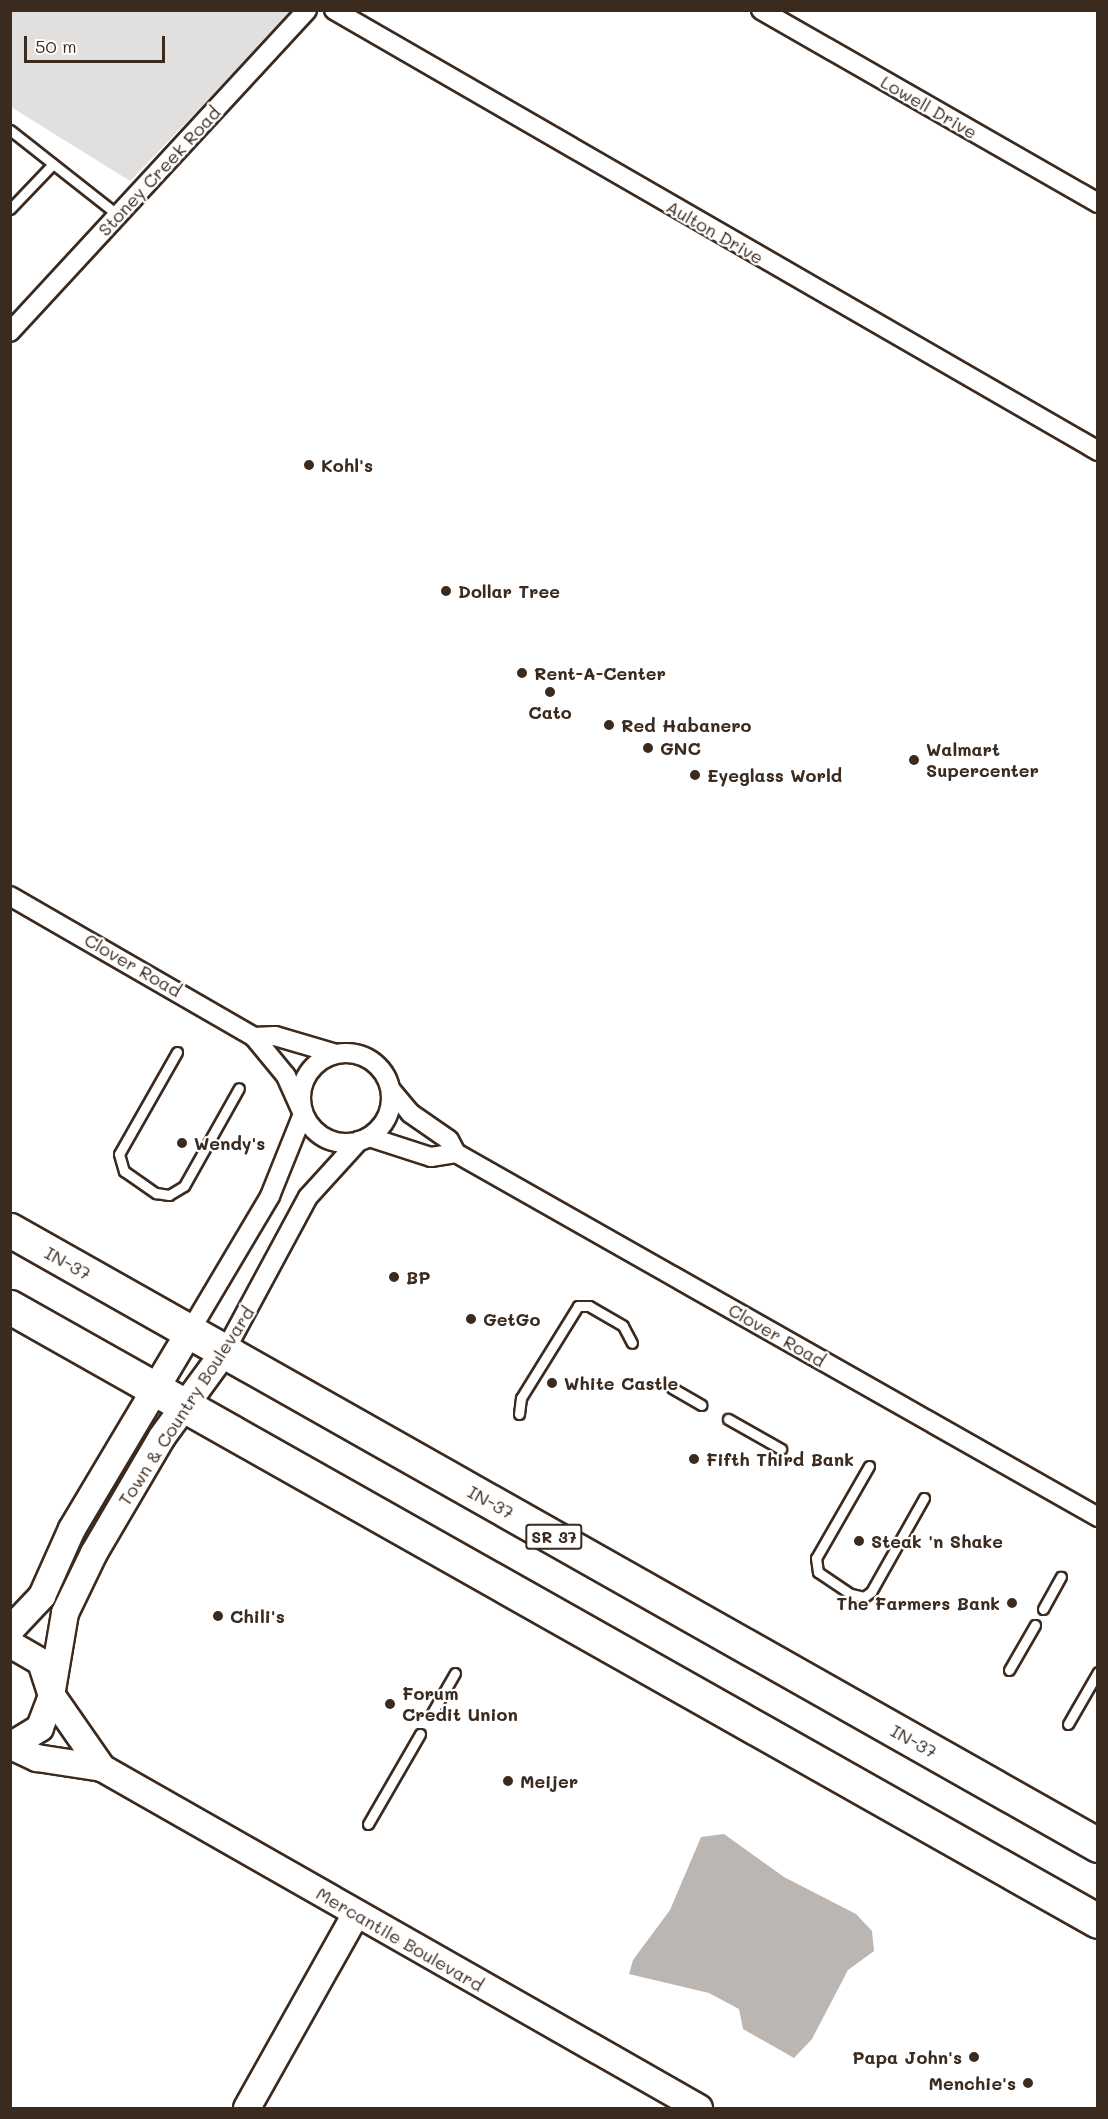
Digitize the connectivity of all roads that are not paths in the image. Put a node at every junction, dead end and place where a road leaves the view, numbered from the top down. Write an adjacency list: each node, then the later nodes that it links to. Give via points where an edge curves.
1 (307, 10): 8 (street, Stoney Creek Road)
2 (334, 10): 10 (street, Aulton Drive)
3 (761, 10): 6 (street, Lowell Drive)
4 (10, 130): 5 (lane)
5 (53, 164): 7 (lane); 8 (lane)
6 (1098, 203)
7 (10, 209)
8 (118, 215): 9 (street, Stoney Creek Road)
9 (10, 332)
10 (1098, 451)
11 (10, 896): 12 (street, Clover Road)
12 (254, 1037): 14 (street, Clover Road, via 275,1036); 17 (street, Clover Road, via 286,1076)
13 (177, 1052): 15 (lane, via 118,1154 124,1171 156,1193 169,1196 184,1186)
14 (333, 1053): 16 (street, via 365,1056 382,1070); 17 (street, via 310,1069 303,1081)
15 (239, 1088)
16 (391, 1090): 18 (street, via 389,1112); 19 (street, Clover Road, via 410,1113 450,1140)
17 (302, 1112): 18 (street, via 326,1138); 22 (street, Town & Country Boulevard, via 270,1196)
18 (364, 1139): 19 (street, via 431,1157); 24 (street, Town & Country Boulevard, via 308,1197)
19 (456, 1153): 34 (street, Clover Road)
20 (10, 1230): 22 (highway, IN-37 / SR 37)
21 (10, 1307): 25 (highway)
22 (190, 1331): 24 (highway, IN-37 / SR 37); 25 (street, Town & Country Boulevard)
23 (632, 1343): 29 (lane, via 623,1326 578,1306 521,1398)
24 (225, 1351): 28 (street, Town & Country Boulevard); 50 (highway, IN-37 / SR 37)
25 (156, 1389): 28 (highway); 38 (street, Town & Country Boulevard, via 72,1529 42,1596)
26 (672, 1389): 27 (lane)
27 (702, 1405)
28 (186, 1406): 43 (street, Town & Country Boulevard, via 78,1585 56,1646); 52 (highway)
29 (519, 1414)
30 (728, 1419): 31 (lane)
31 (781, 1449)
32 (869, 1466): 33 (lane, via 816,1558 818,1572 851,1594 864,1597 871,1592)
33 (924, 1498)
34 (1098, 1517)
35 (1061, 1577): 36 (lane)
36 (1043, 1609)
37 (1035, 1624): 40 (lane)
38 (10, 1630)
39 (10, 1644): 43 (street, Mercantile Boulevard, via 41,1662)
40 (1009, 1670)
41 (1098, 1672): 45 (lane)
42 (455, 1673): 44 (lane)
43 (52, 1693): 47 (street, Town & Country Boulevard, via 40,1728); 48 (street, Mercantile Boulevard)
44 (432, 1713)
45 (1068, 1724)
46 (420, 1734): 49 (lane)
47 (11, 1746): 48 (street, Mercantile Boulevard, via 37,1758)
48 (102, 1768): 51 (street, Mercantile Boulevard)
49 (368, 1824)
50 (1098, 1845)
51 (356, 1914): 53 (street); 54 (street, Mercantile Boulevard)
52 (1098, 1921)
53 (247, 2109)
54 (699, 2109)

